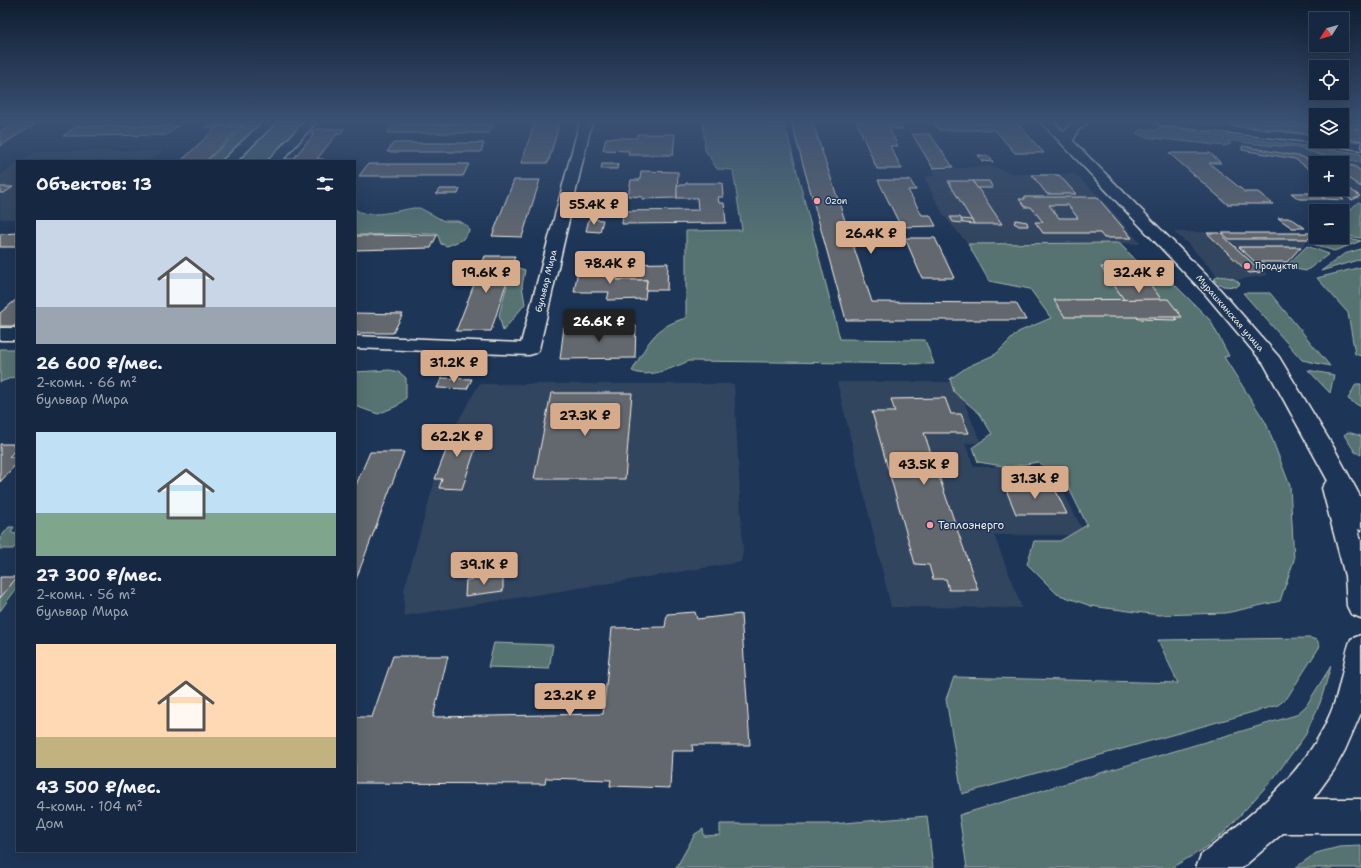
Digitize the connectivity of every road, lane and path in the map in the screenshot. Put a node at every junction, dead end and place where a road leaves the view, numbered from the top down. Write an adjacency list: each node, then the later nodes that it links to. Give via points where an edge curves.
1 (576, 162): 5 (main road, бульвар Мира, via 529,349)
2 (1087, 162): 6 (main road, Мурашкинская улица, via 1176,252 1245,328 1272,362)
3 (0, 334): 4 (main road)
4 (16, 334)
5 (356, 342)
6 (1323, 448): 7 (main road, Мурашкинская улица); 8 (main road, Мурашкинская улица, via 1358,576)
7 (1361, 521)
8 (1361, 606)
9 (1361, 648): 10 (main road, via 1359,670 1346,715 1325,757)
10 (1276, 816): 11 (main road); 12 (main road)
11 (1361, 816)
12 (1214, 868)

